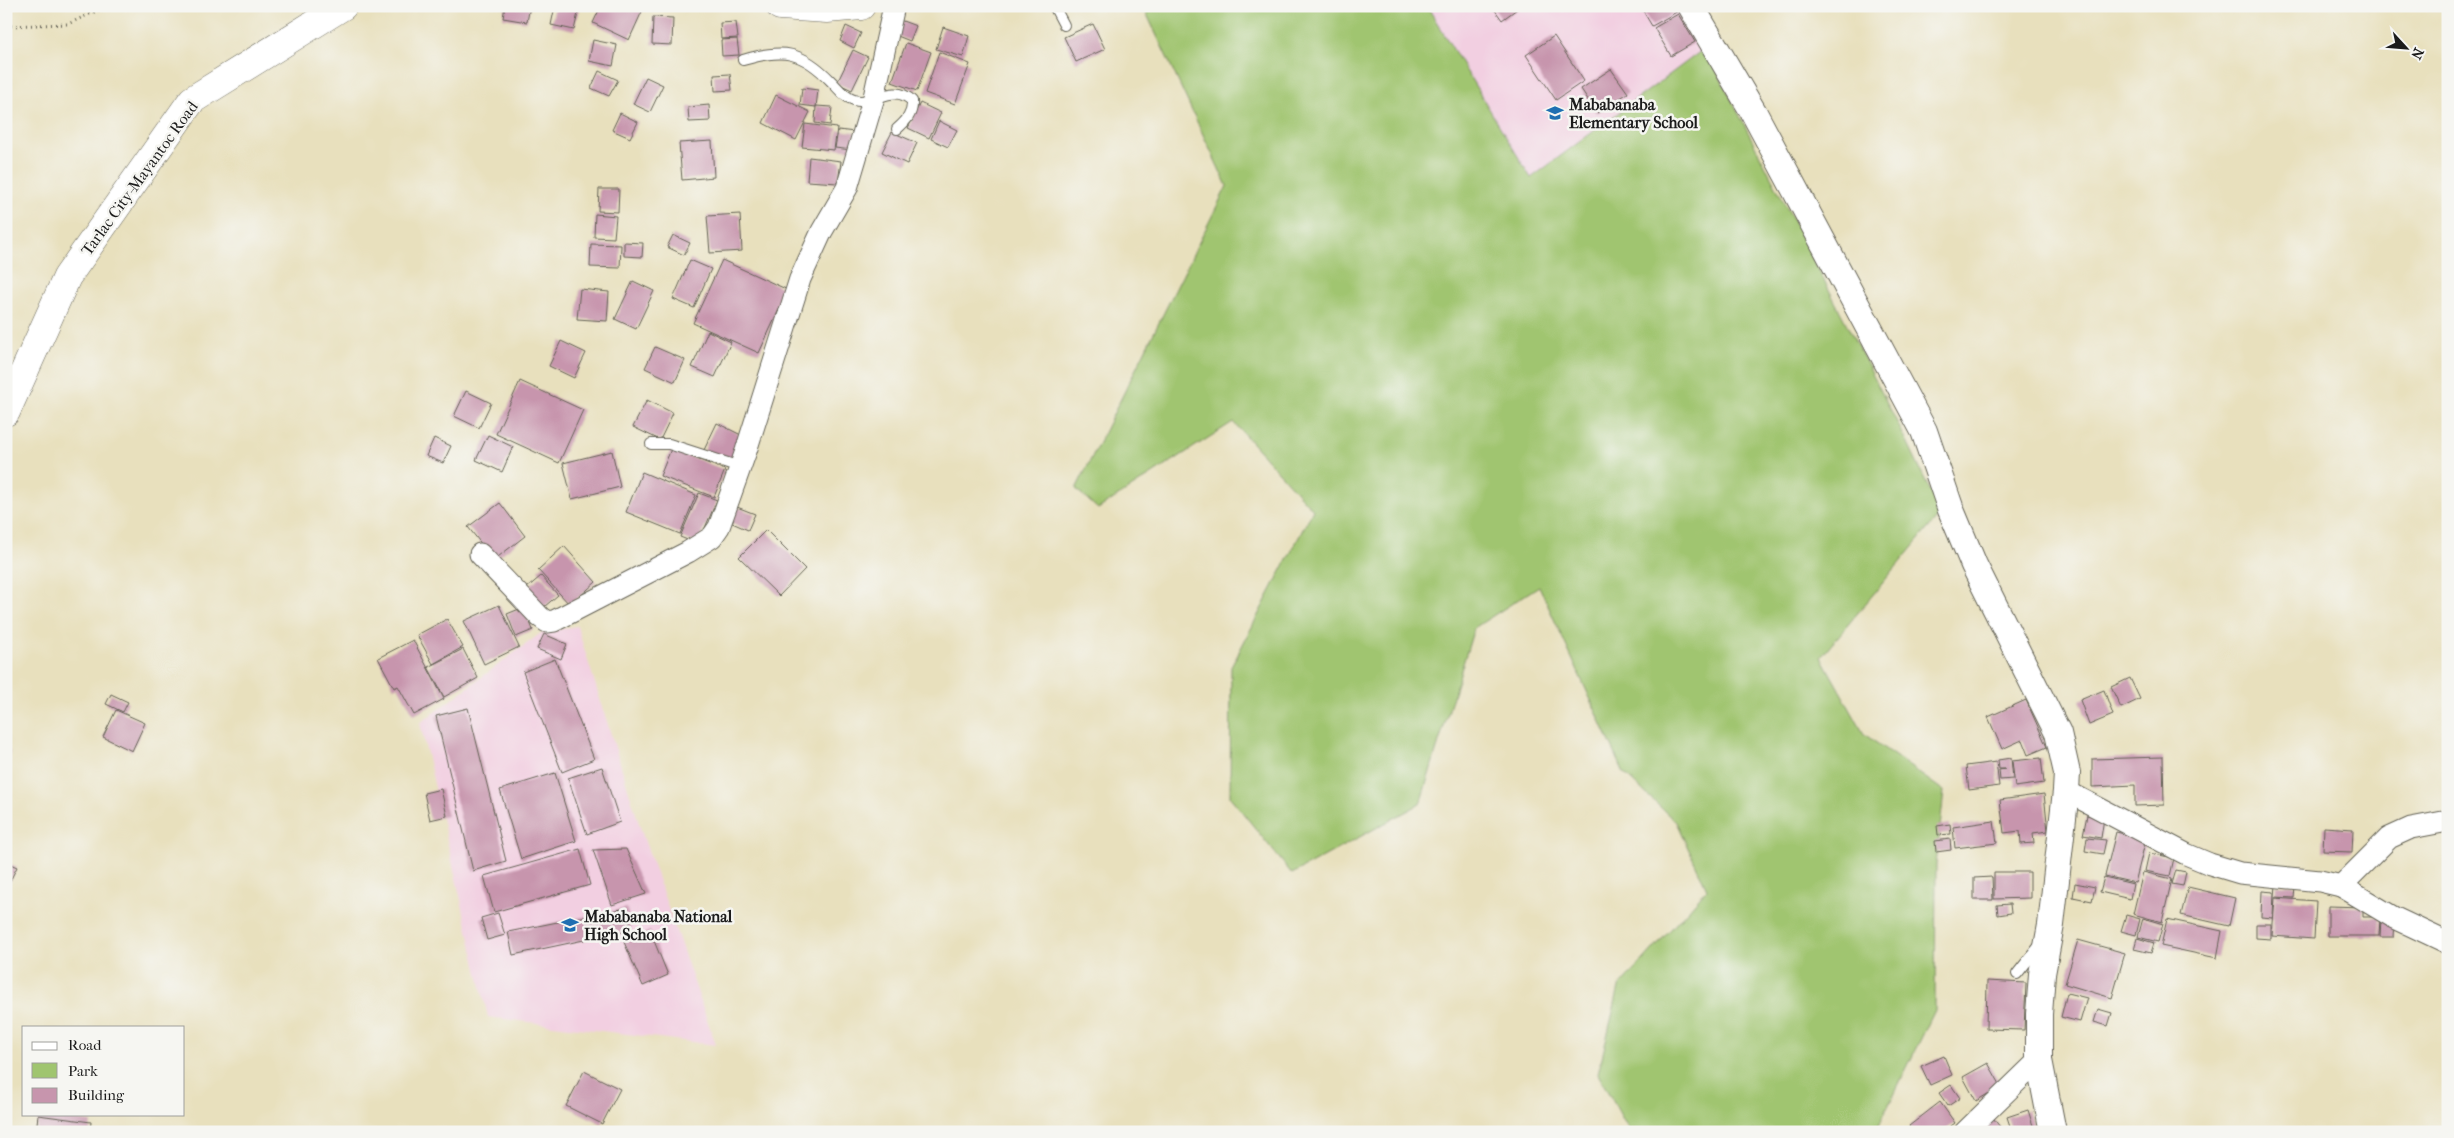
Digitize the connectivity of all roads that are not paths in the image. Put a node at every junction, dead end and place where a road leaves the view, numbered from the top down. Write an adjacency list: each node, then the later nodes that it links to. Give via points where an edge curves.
1 (343, 6): 11 (main road, Tarlac City-Mayantoc Road, via 192,100 68,277)
2 (780, 6): 3 (main road, via 827,9)
3 (861, 6)
4 (894, 6): 9 (street)
5 (1054, 6): 7 (lane)
6 (1691, 6): 15 (street, via 1754,113 1924,431 1974,565 2058,733 2067,772)
7 (1064, 26)
8 (744, 60): 9 (lane, via 764,54 801,57 814,64 846,97 856,101)
9 (874, 97): 10 (lane, via 898,93 905,94 912,101 907,120); 13 (street, via 847,188 800,279)
10 (897, 129)
11 (6, 412)
12 (651, 444): 13 (lane, via 669,444)
13 (740, 467): 14 (street, via 719,527 712,537 554,621 540,618)
14 (480, 554)
15 (2066, 791): 17 (street, via 2210,864 2240,873); 18 (street)
16 (2448, 820): 17 (street, via 2411,828 2389,838)
17 (2341, 886): 19 (street, via 2393,917)
18 (2052, 925): 20 (lane); 21 (street, via 2042,974)
19 (2448, 943)
20 (2017, 974)
21 (2039, 1060): 22 (street); 23 (street)
22 (1965, 1132)
23 (2053, 1132)

